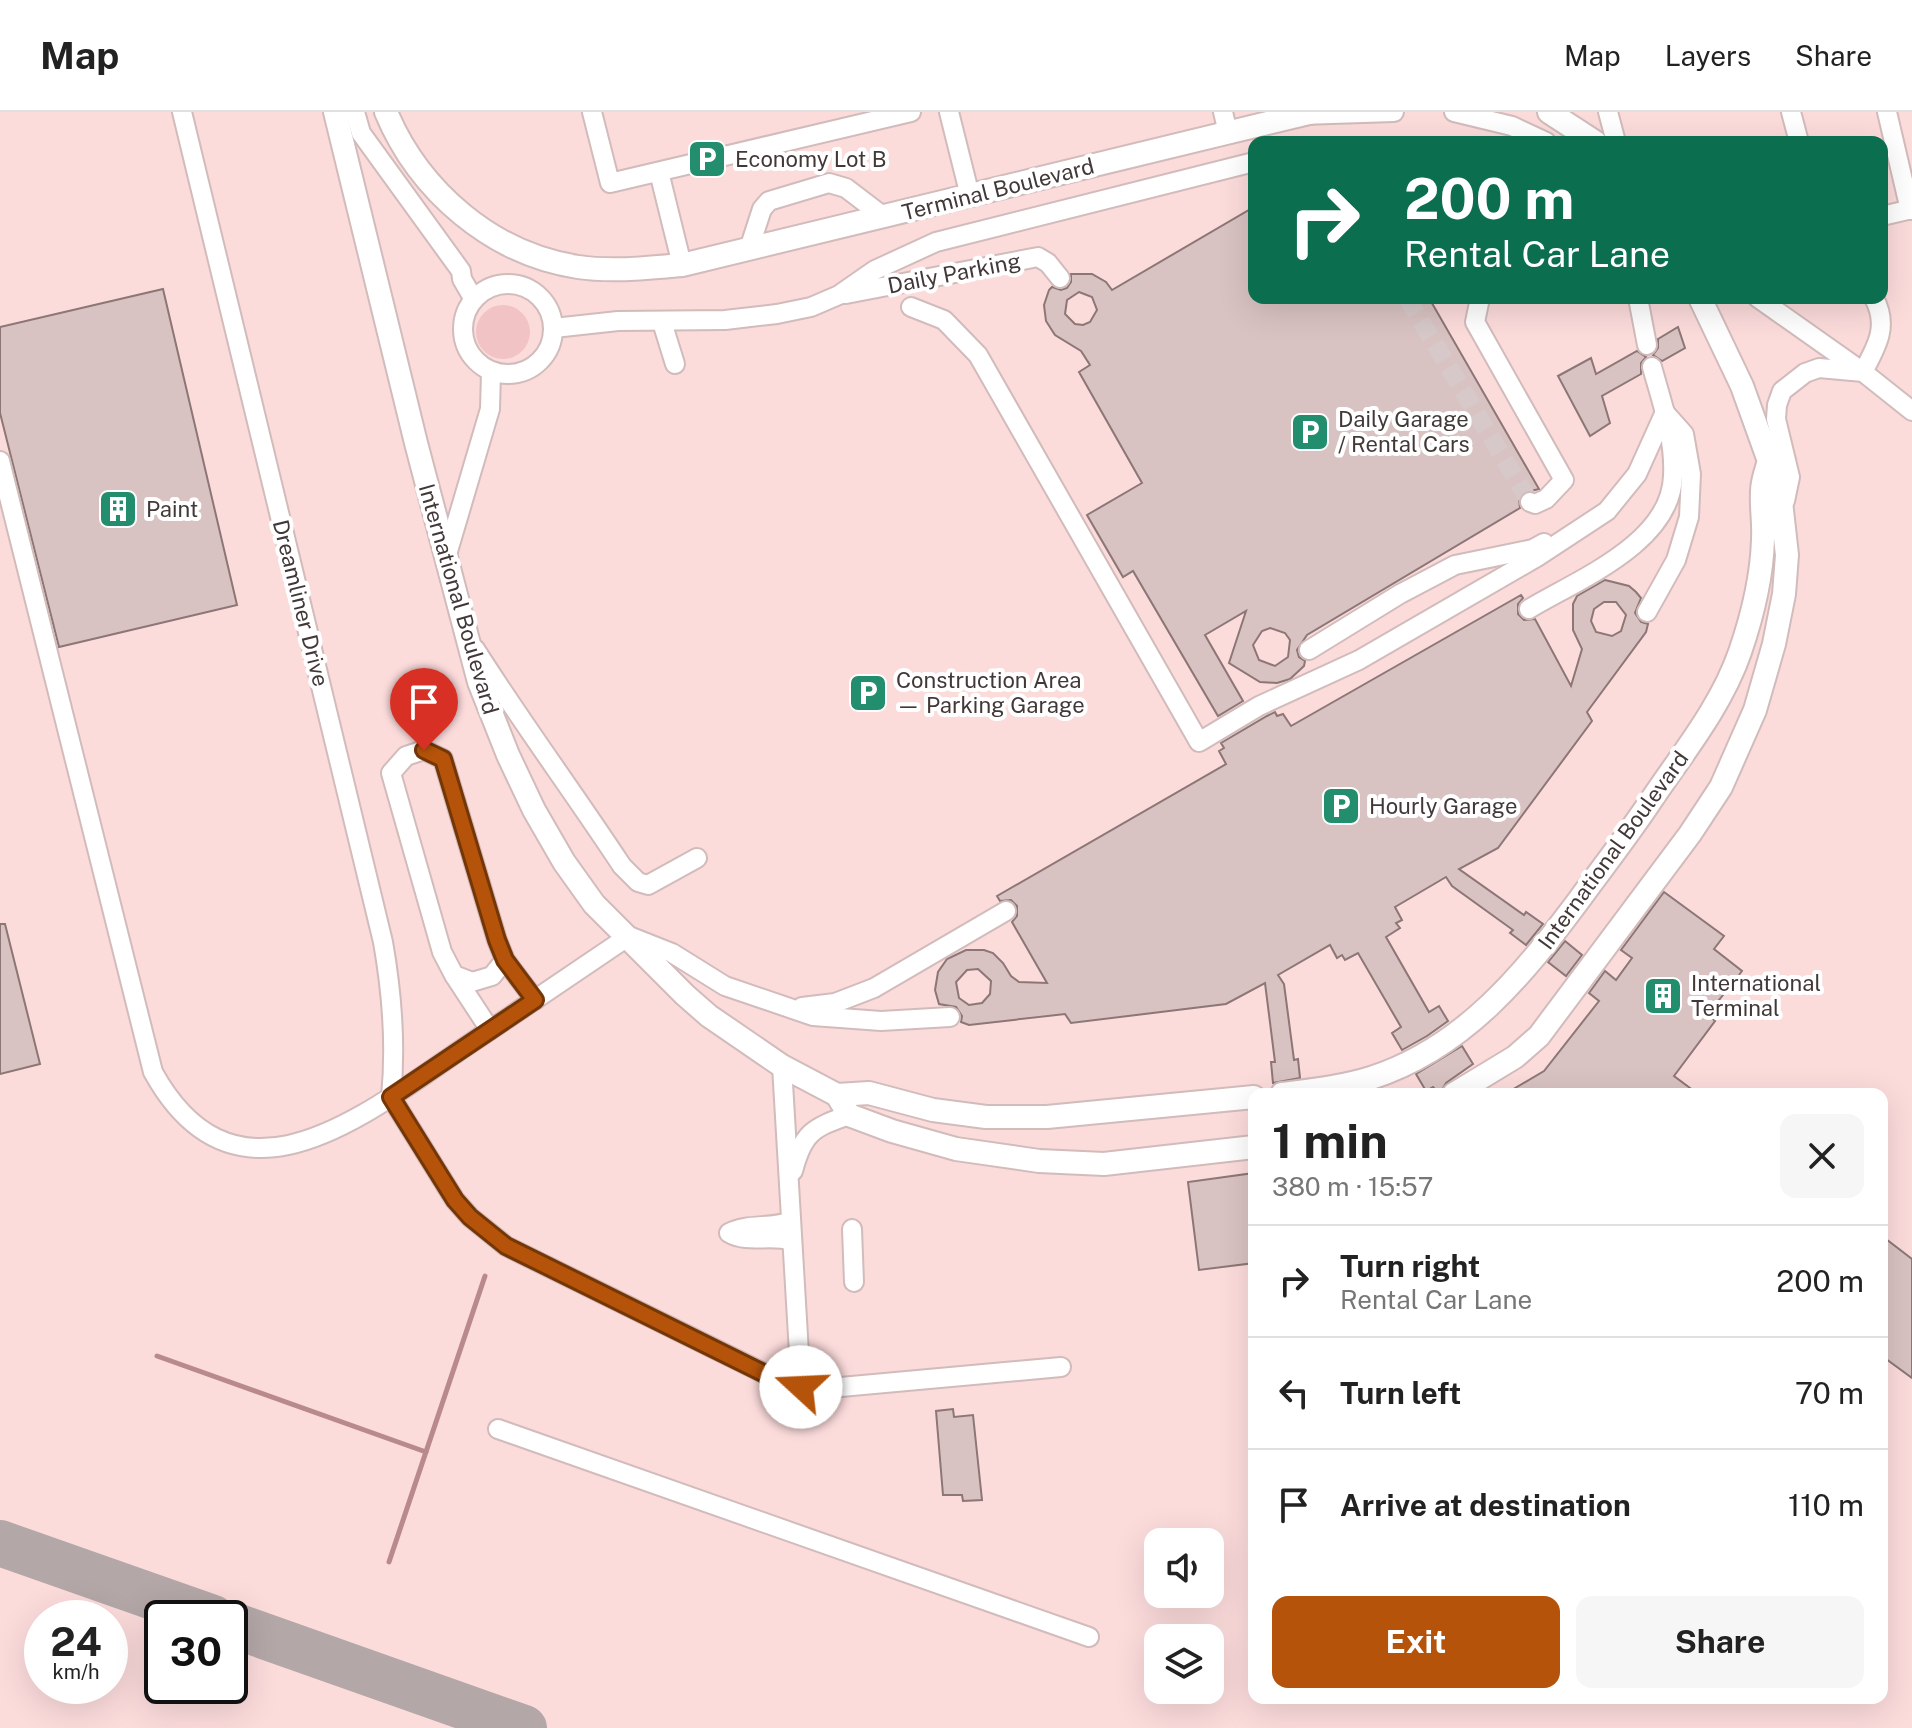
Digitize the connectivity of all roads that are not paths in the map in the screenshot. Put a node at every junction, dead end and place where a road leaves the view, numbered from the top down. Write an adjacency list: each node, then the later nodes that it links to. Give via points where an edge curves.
1 (182, 112): 69 (street, Dreamliner Drive, via 383,942 390,986)
2 (335, 112): 51 (main road, International Boulevard)
3 (355, 112): 30 (street, via 361,133 461,271)
4 (386, 112): 27 (main road, via 438,193 467,219 506,242 582,267)
5 (592, 112): 21 (street, via 610,183)
6 (911, 112): 21 (street)
7 (949, 112): 22 (street)
8 (1394, 112): 14 (street)
9 (1454, 112): 16 (street)
10 (1549, 112): 17 (main road)
11 (1608, 112): 18 (street)
12 (1791, 112): 19 (street)
13 (1887, 112): 23 (street)
14 (1307, 114): 15 (main road, Terminal Boulevard)
15 (1226, 123): 22 (main road, Terminal Boulevard)
16 (1533, 136)
17 (1586, 136)
18 (1614, 136)
19 (1797, 136)
20 (1248, 164): 29 (street, via 936,242 875,270)
21 (659, 172): 27 (street)
22 (970, 196): 25 (main road, Terminal Boulevard)
23 (1911, 210): 24 (street)
24 (1888, 215)
25 (884, 217): 26 (main road, Terminal Boulevard); 26 (street, via 846,188 829,183 769,201)
26 (749, 249): 27 (main road, Terminal Boulevard)
27 (682, 265)
28 (1060, 278): 29 (street, Daily Parking, via 1038,257)
29 (839, 295): 37 (street, via 777,314)
30 (473, 298): 38 (street, via 491,287 520,285 544,301); 42 (street, via 463,337 477,364)
31 (1479, 304): 48 (street, via 1475,322 1564,480 1546,499)
32 (1639, 304): 39 (street)
33 (1703, 304): 47 (main road, International Boulevard, via 1752,409)
34 (1767, 304): 43 (street)
35 (1877, 304): 43 (street, via 1882,332)
36 (911, 307): 50 (street, via 944,320 978,355 1199,742 1259,706 1359,660)
37 (662, 322): 38 (street); 40 (street)
38 (554, 328): 42 (street, via 545,356 535,366 521,373)
39 (1647, 345)
40 (675, 364)
41 (1652, 367): 45 (street)
42 (491, 372): 51 (street, via 490,409)
43 (1863, 372): 44 (street); 49 (street, via 1819,368 1782,391 1776,419 1790,477)
44 (1912, 411)
45 (1665, 412): 50 (street, via 1637,474); 52 (street, via 1674,476 1659,519 1633,548); 53 (street, via 1684,434 1691,474 1689,517 1676,560)
46 (0, 461): 69 (street, via 153,1072 192,1123 211,1135 256,1148 296,1145)
47 (1769, 461): 49 (main road, International Boulevard); 66 (main road, International Boulevard, via 1762,489 1760,568 1748,624 1727,681 1634,826 1548,941 1487,1010 1422,1054 1373,1077)
48 (1530, 502)
49 (1784, 508): 67 (main road, International Boulevard, via 1787,572 1774,644 1755,710 1721,787 1532,1043)
50 (1607, 511): 55 (street, via 1533,549 1455,565)
51 (446, 558): 54 (main road, International Boulevard)
52 (1529, 609)
53 (1647, 612)
54 (467, 636): 56 (street, via 517,716 631,875 648,885); 58 (main road, International Boulevard, via 491,716 534,810 594,904)
55 (1309, 650)
56 (697, 858)
57 (1006, 911): 62 (street, via 854,998)
58 (629, 936): 61 (street); 62 (street, via 672,953 725,986); 65 (main road, International Boulevard, via 709,1016)
59 (505, 960): 60 (street, via 492,976 472,982); 60 (street, via 443,759 424,750 406,756 391,773 442,952); 61 (street)
60 (454, 975): 64 (street)
61 (535, 1000): 64 (street)
62 (791, 1007): 63 (street, via 851,1021)
63 (950, 1017)
64 (490, 1030): 69 (street)
65 (782, 1066): 68 (main road, International Boulevard); 73 (street)
66 (1329, 1088)
67 (1464, 1088)
68 (837, 1095): 70 (main road, International Boulevard, via 869,1093 933,1110 1016,1118); 71 (main road)
69 (391, 1097): 79 (street, via 455,1200 506,1246)
70 (1248, 1098)
71 (849, 1115): 72 (main road, via 941,1145 1039,1161 1104,1164); 73 (street, via 821,1125 804,1140)
72 (1248, 1148)
73 (789, 1186): 74 (street)
74 (791, 1221): 76 (street); 76 (street, via 729,1233 739,1239)
75 (852, 1229): 77 (street)
76 (792, 1241): 79 (street)
77 (854, 1282)
78 (1061, 1367): 79 (street)
79 (801, 1387)
80 (498, 1429): 81 (street)
81 (1089, 1637)

